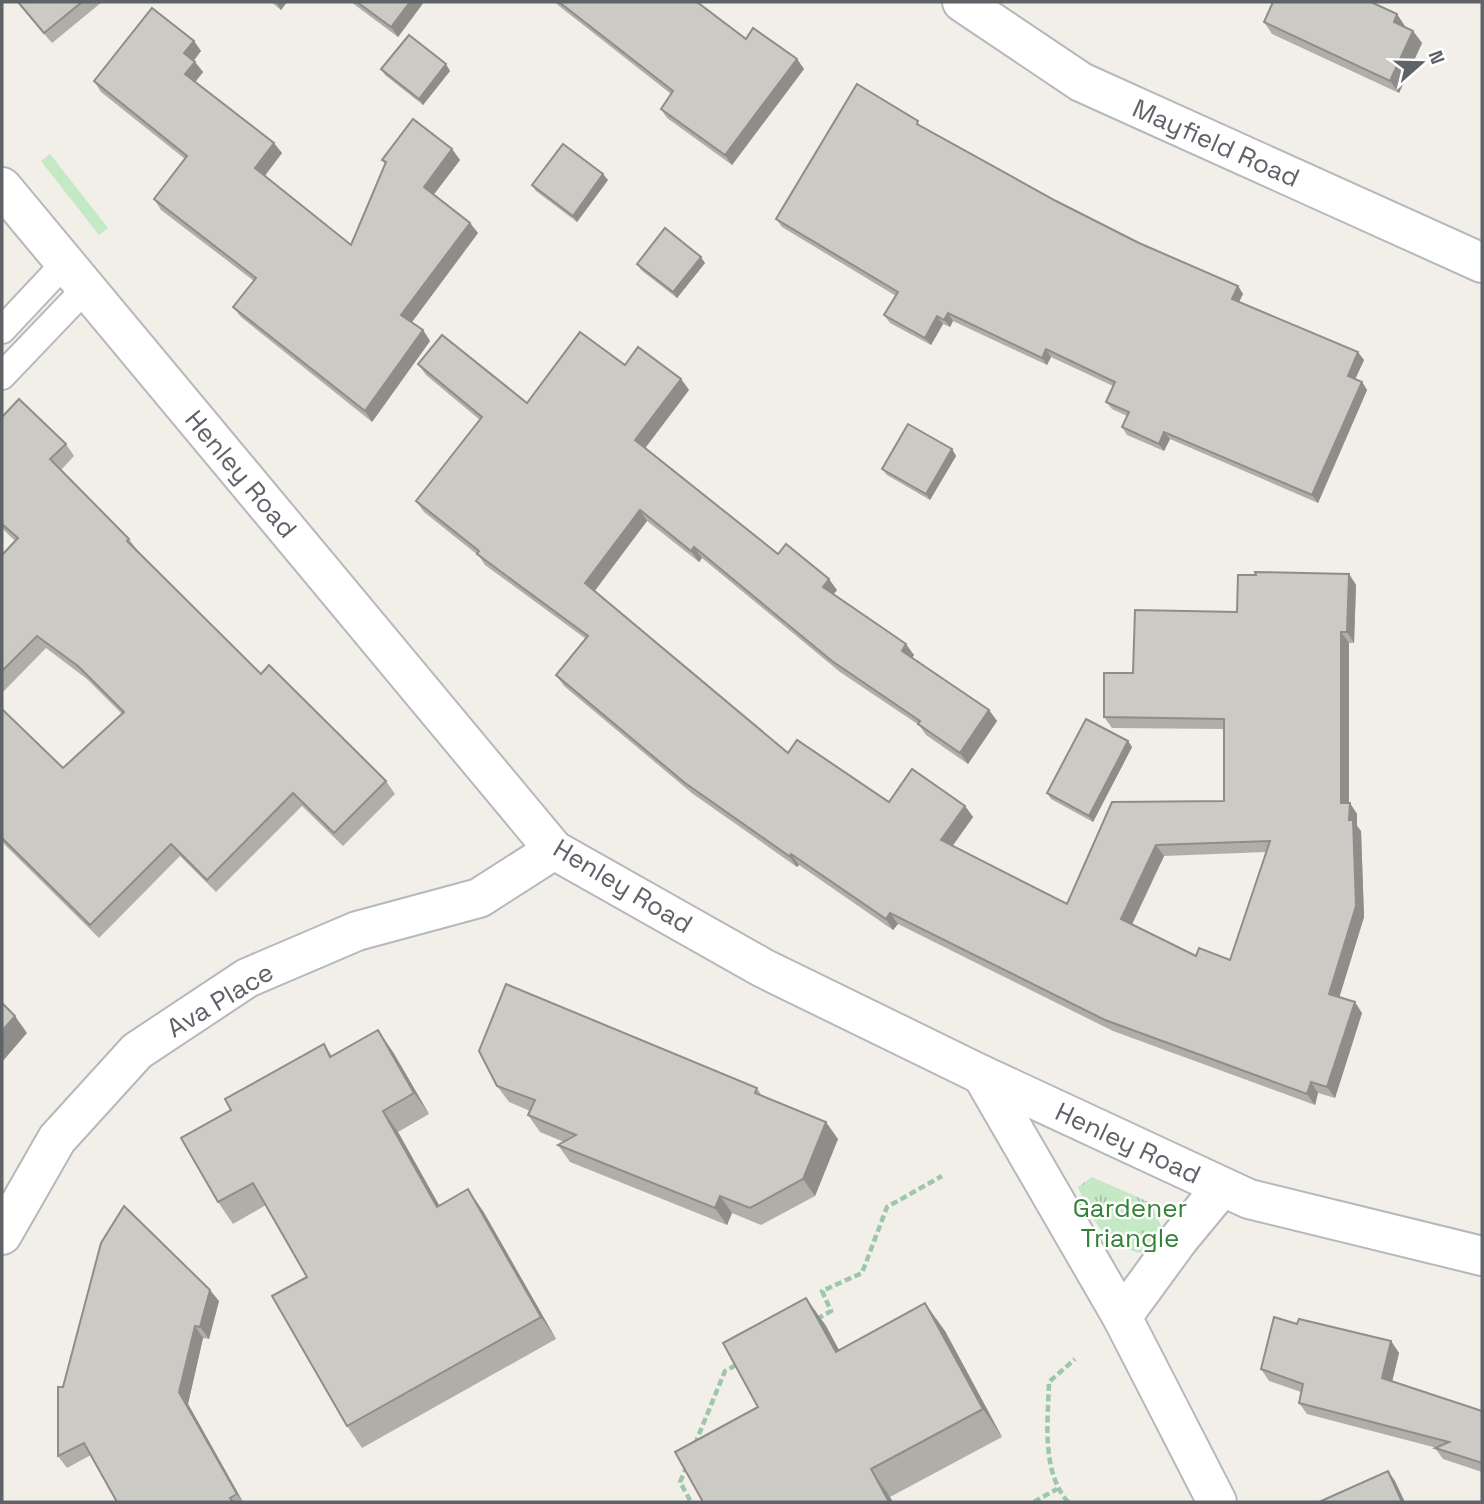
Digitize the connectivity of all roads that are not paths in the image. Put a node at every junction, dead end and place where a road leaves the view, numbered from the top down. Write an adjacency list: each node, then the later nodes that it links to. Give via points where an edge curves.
1 (962, 2): 3 (street, Mayfield Road, via 1081,82)
2 (2, 187): 4 (street, Henley Road)
3 (1482, 263)
4 (76, 276): 5 (lane); 6 (lane); 7 (street, Henley Road)
5 (2, 330)
6 (2, 376)
7 (554, 850): 8 (street, Henley Road, via 763,968); 10 (street, Ava Place, via 479,898 357,931 247,978 137,1051 57,1139)
8 (982, 1075): 9 (street, Henley Road); 12 (street)
9 (1222, 1187): 11 (street, Henley Road, via 1249,1199); 12 (street)
10 (2, 1235)
11 (1482, 1256)
12 (1122, 1317): 13 (street)
13 (1217, 1502)

